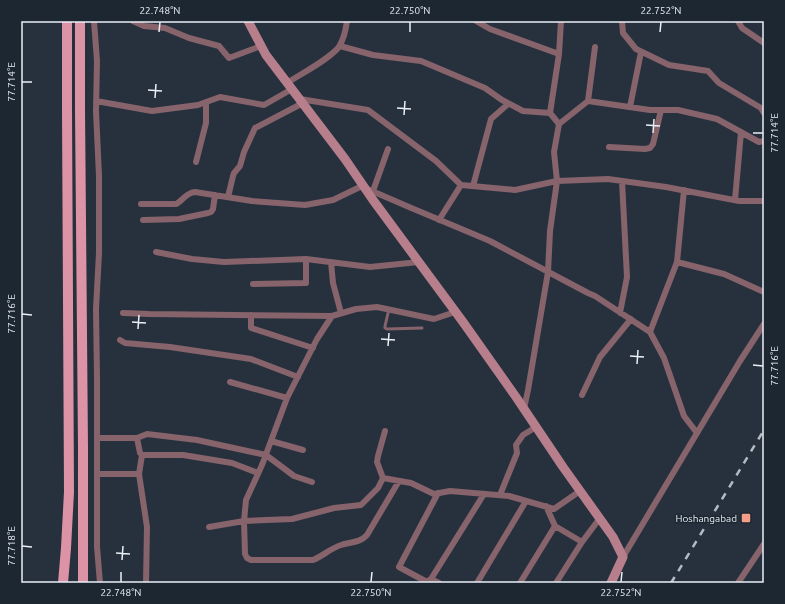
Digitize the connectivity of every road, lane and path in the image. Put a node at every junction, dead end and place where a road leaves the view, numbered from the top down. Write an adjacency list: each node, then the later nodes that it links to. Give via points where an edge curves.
1 (67, 21): 102 (main road, via 69,492)
2 (80, 21): 103 (main road)
3 (94, 21): 18 (street)
4 (133, 21): 12 (street, via 144,26 165,28 218,46 229,58)
5 (248, 21): 12 (main road)
6 (347, 21): 13 (street)
7 (476, 21): 16 (street, via 490,29)
8 (561, 21): 16 (street)
9 (622, 21): 15 (street, via 623,33 636,50)
10 (738, 21): 11 (street, via 742,28)
11 (764, 43)
12 (261, 46): 17 (main road)
13 (340, 46): 17 (street); 22 (street, via 374,55 421,61 485,88)
14 (595, 47): 20 (street)
15 (642, 52): 23 (street); 26 (street, via 668,65 708,71 719,83 761,108)
16 (559, 54): 25 (street)
17 (289, 86): 19 (main road); 21 (street, via 264,105 220,97)
18 (96, 101): 21 (street, via 152,111); 76 (street, via 99,176 96,303)
19 (301, 101): 35 (main road); 36 (street, via 368,110 436,161); 41 (street, via 255,128 240,166 234,173)
20 (588, 101): 23 (street); 27 (street)
21 (206, 102): 32 (street, via 206,123)
22 (508, 104): 25 (street, via 523,111); 37 (street, via 491,119)
23 (630, 107): 24 (street)
24 (661, 110): 28 (street, via 678,110 717,119); 30 (street, via 650,148)
25 (550, 113): 27 (street)
26 (764, 113)
27 (559, 124): 33 (street, via 554,152)
28 (741, 132): 29 (street, via 759,142); 42 (street)
29 (764, 141)
30 (609, 146)
31 (388, 149): 39 (street)
32 (196, 162)
33 (557, 180): 34 (street); 37 (street, via 515,190); 52 (street, via 550,231)
34 (622, 181): 38 (street); 57 (street, via 627,277)
35 (363, 186): 39 (street); 41 (street, via 333,200 305,205); 50 (main road)
36 (461, 186): 37 (street); 46 (street)
37 (473, 186)
38 (684, 190): 42 (street); 51 (street)
39 (373, 191): 46 (street)
40 (215, 195): 41 (street); 44 (street, via 191,192 176,204); 45 (street, via 211,212 179,219)
41 (228, 197)
42 (735, 200): 43 (street)
43 (764, 201)
44 (141, 204)
45 (144, 220)
46 (439, 220): 52 (street, via 490,241)
47 (156, 252): 48 (street, via 192,260 224,262)
48 (306, 259): 49 (street); 53 (street, via 306,283)
49 (331, 262): 50 (street, via 370,267); 59 (street, via 333,283)
50 (419, 262): 56 (main road)
51 (677, 262): 54 (street, via 724,274); 65 (street)
52 (548, 272): 57 (street); 72 (street)
53 (253, 284)
54 (764, 292)
55 (389, 309): 56 (street, via 434,319); 59 (street, via 377,307); 64 (lane, via 385,328)
56 (455, 312): 72 (main road)
57 (620, 312): 62 (street)
58 (123, 313): 60 (street)
59 (341, 313): 61 (street)
60 (251, 315): 61 (street); 67 (street, via 251,328)
61 (332, 316): 67 (street)
62 (631, 319): 65 (street); 70 (street, via 600,357)
63 (764, 324): 75 (street)
64 (422, 328)
65 (650, 332): 75 (street, via 664,358 684,416)
66 (120, 340): 68 (street, via 125,343 251,359)
67 (313, 348): 68 (street)
68 (298, 377): 71 (street)
69 (230, 382): 71 (street)
70 (582, 395)
71 (287, 398): 78 (street)
72 (524, 409): 73 (main road)
73 (536, 427): 88 (main road); 91 (street, via 523,435 516,445 517,453)
74 (385, 431): 85 (street, via 378,456)
75 (697, 433): 100 (street)
76 (97, 438): 77 (street); 83 (street)
77 (137, 438): 80 (street); 81 (street, via 147,434)
78 (271, 441): 79 (street); 81 (street)
79 (303, 450)
80 (142, 455): 82 (street, via 183,455 232,463); 84 (street)
81 (266, 455): 82 (street); 87 (street, via 294,476)
82 (258, 473): 95 (street, via 246,500)
83 (97, 474): 84 (street); 104 (street, via 97,547)
84 (139, 474): 105 (street, via 147,527)
85 (384, 478): 86 (street); 95 (street, via 361,505 334,508 292,519)
86 (399, 481): 89 (street, via 411,483 434,494); 95 (street, via 363,539 337,546 312,560 246,558)
87 (312, 482)
88 (580, 491): 93 (street, via 554,509); 94 (main road)
89 (438, 493): 90 (street); 101 (street, via 399,567)
90 (484, 494): 91 (street); 101 (street)
91 (500, 495): 92 (street)
92 (526, 501): 93 (street); 107 (street)
93 (546, 506): 96 (street)
94 (600, 518): 98 (street); 100 (main road)
95 (244, 521): 97 (street)
96 (555, 526): 98 (street); 108 (street)
97 (209, 527)
98 (582, 542): 109 (street)
99 (764, 544): 111 (street)
100 (622, 557): 110 (main road)
101 (428, 581): 106 (street)
102 (63, 583)
103 (83, 583)
104 (100, 583)
105 (146, 583)
106 (439, 583)
107 (477, 583)
108 (520, 583)
109 (556, 583)
110 (611, 583)
111 (738, 583)

